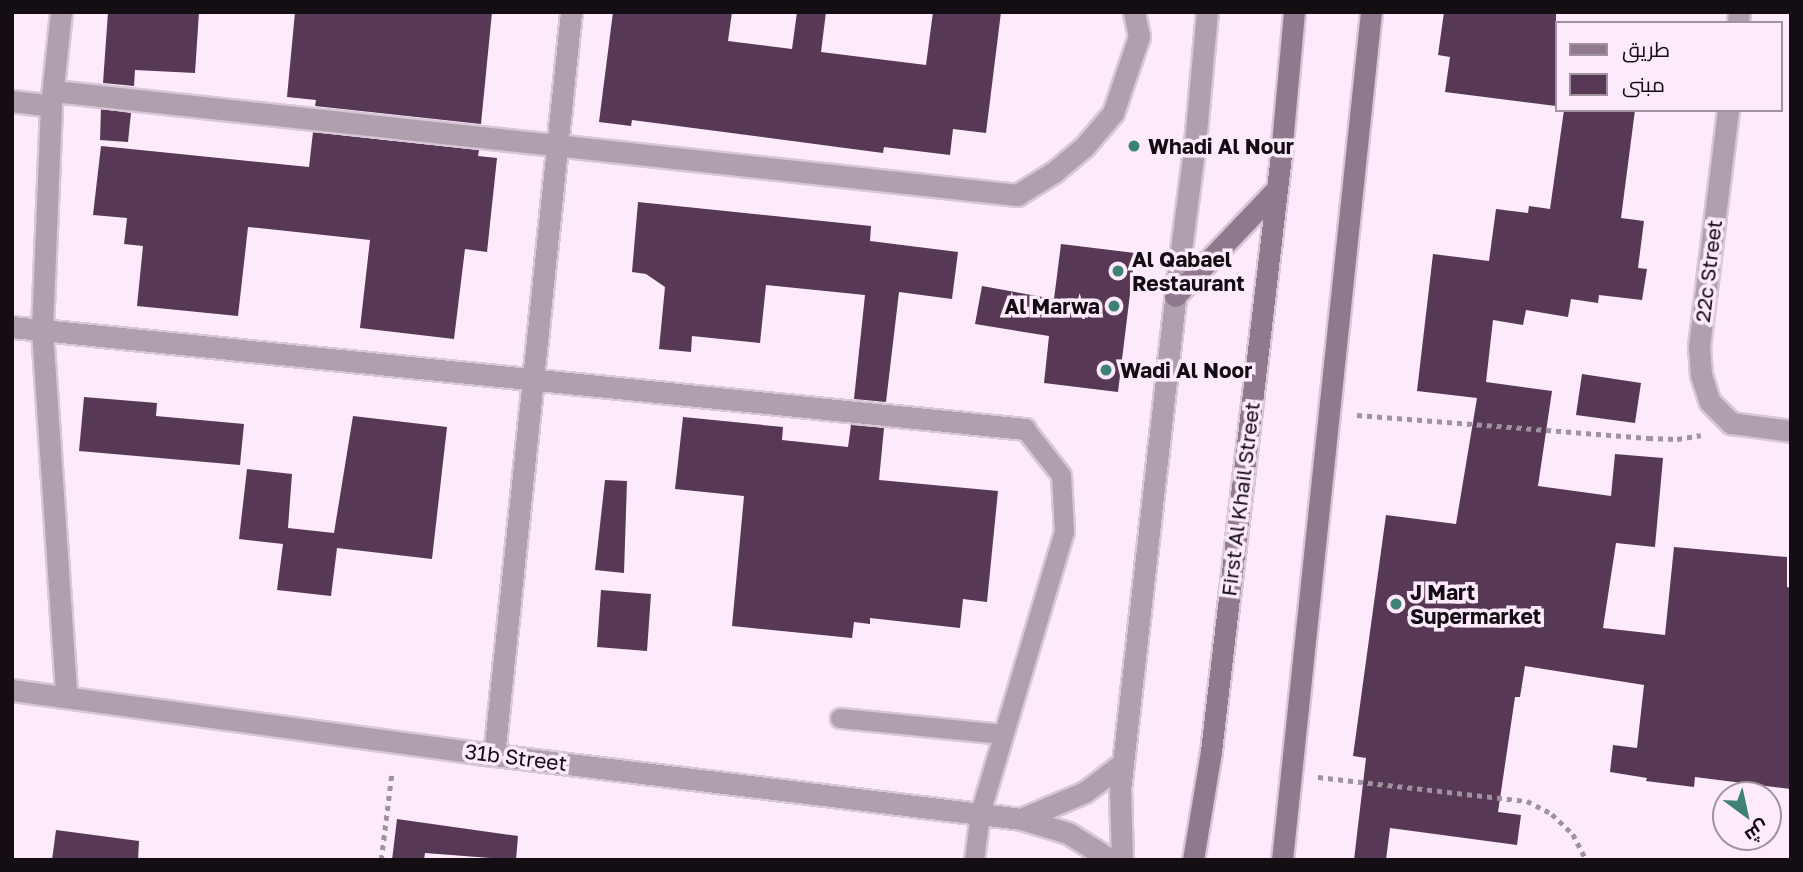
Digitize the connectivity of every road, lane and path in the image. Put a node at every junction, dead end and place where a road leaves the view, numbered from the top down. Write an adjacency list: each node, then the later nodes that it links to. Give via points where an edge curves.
1 (61, 12): 7 (street)
2 (571, 12): 10 (street)
3 (1135, 12): 10 (street, via 1139,36 1113,113 1084,148 1017,195)
4 (1207, 12): 12 (street)
5 (1294, 12): 11 (main road, First Al Khail Street)
6 (1371, 12): 16 (main road)
7 (53, 98): 8 (street); 10 (street); 14 (street)
8 (12, 101)
9 (1728, 112): 17 (street, 22c Street, via 1699,346 1701,375 1710,402)
10 (558, 144): 15 (street)
11 (1277, 189): 12 (main road); 34 (main road, First Al Khail Street, via 1211,751)
12 (1175, 296): 26 (street)
13 (12, 327): 14 (street)
14 (42, 330): 15 (street); 21 (street)
15 (533, 380): 18 (street); 25 (street)
16 (1329, 413): 17 (path, via 1667,439 1705,434); 27 (main road)
17 (1731, 423): 19 (street)
18 (1025, 429): 23 (lane, via 1061,475 1064,531)
19 (1791, 431)
20 (12, 690): 21 (street, 31b Street)
21 (66, 695): 24 (street, 31b Street)
22 (840, 718): 23 (lane)
23 (1003, 734): 28 (lane)
24 (395, 742): 25 (street, 31b Street); 30 (path)
25 (494, 755): 28 (street, 31b Street)
26 (1123, 764): 29 (street, via 1085,792); 33 (street)
27 (1291, 774): 35 (main road); 36 (path, via 1527,801 1552,814 1573,834)
28 (980, 813): 29 (street, 31b Street); 31 (lane)
29 (1021, 819): 32 (street, 31b Street, via 1068,833)
30 (381, 860)
31 (974, 860)
32 (1111, 860)
33 (1122, 860)
34 (1193, 860)
35 (1282, 860)
36 (1586, 860)

